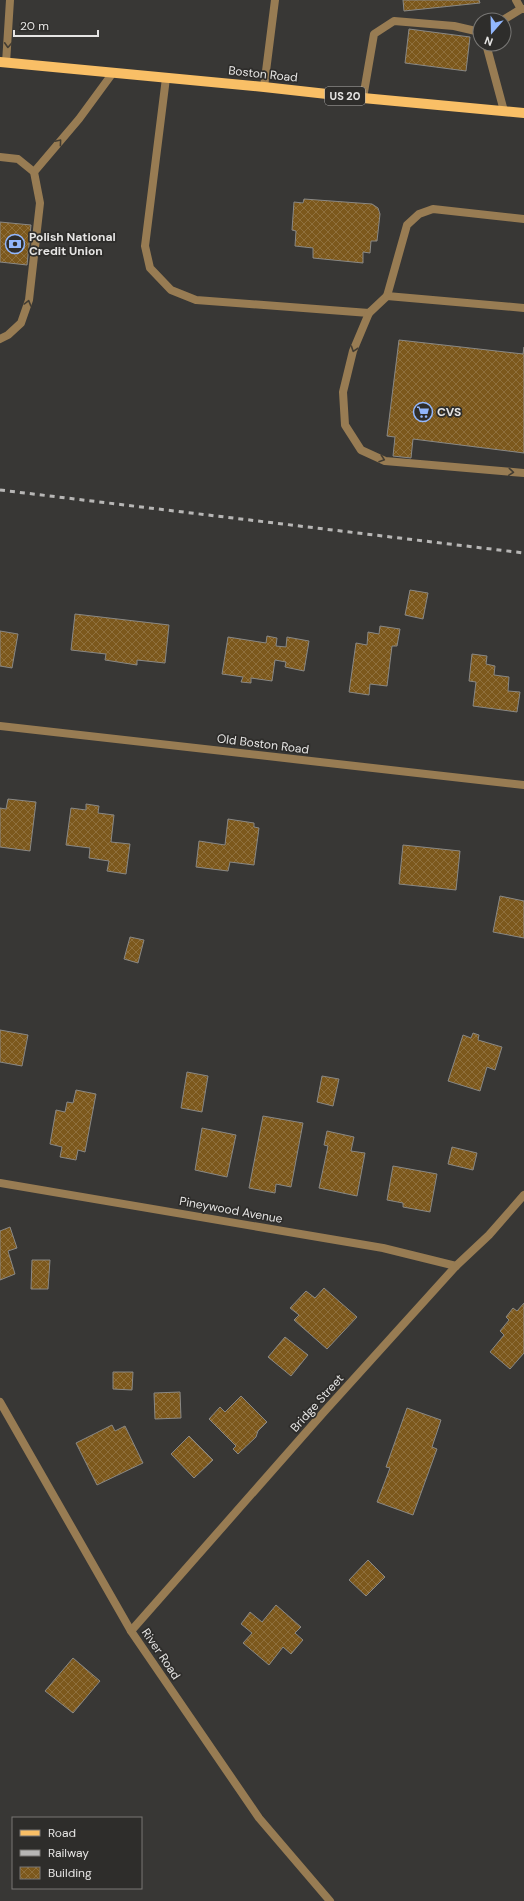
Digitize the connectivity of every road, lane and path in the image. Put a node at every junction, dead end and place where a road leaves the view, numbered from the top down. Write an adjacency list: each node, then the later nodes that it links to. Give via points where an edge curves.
1 (10, 0): 8 (street, one-way to 8)
2 (275, 0): 11 (street)
3 (516, 0): 4 (street)
4 (522, 9): 5 (street)
5 (512, 15)
6 (472, 30): 12 (street, via 454,26 394,21 374,34)
7 (488, 52): 13 (street)
8 (3, 62): 9 (main road, Boston Road / US 20)
9 (112, 74): 10 (main road, Boston Road / US 20); 16 (street, one-way to 9, via 79,119)
10 (166, 78): 11 (main road, Boston Road / US 20); 20 (street, via 145,246 150,268 171,290 196,300)
11 (264, 87): 12 (main road, Boston Road / US 20)
12 (363, 98): 13 (main road, Boston Road / US 20)
13 (504, 111): 14 (main road, Boston Road / US 20)
14 (524, 113)
15 (0, 157): 16 (street, via 18,159)
16 (34, 172): 21 (street, one-way to 16, via 21,323 29,300 40,203)
17 (524, 219): 18 (street, via 433,209 419,214 407,225)
18 (387, 296): 19 (street); 20 (street)
19 (524, 308)
20 (369, 313): 22 (street, one-way to 22, via 353,351 343,392 345,425 361,450 385,461)
21 (0, 339)
22 (524, 473)
23 (0, 726): 24 (street, Old Boston Road)
24 (524, 785)
25 (0, 1183): 27 (street, Pineywood Avenue, via 383,1248)
26 (524, 1195): 27 (street, Bridge Street)
27 (456, 1266): 29 (street, Bridge Street)
28 (0, 1402): 29 (street, River Road)
29 (132, 1631): 30 (street, River Road, via 259,1818)
30 (330, 1901)

